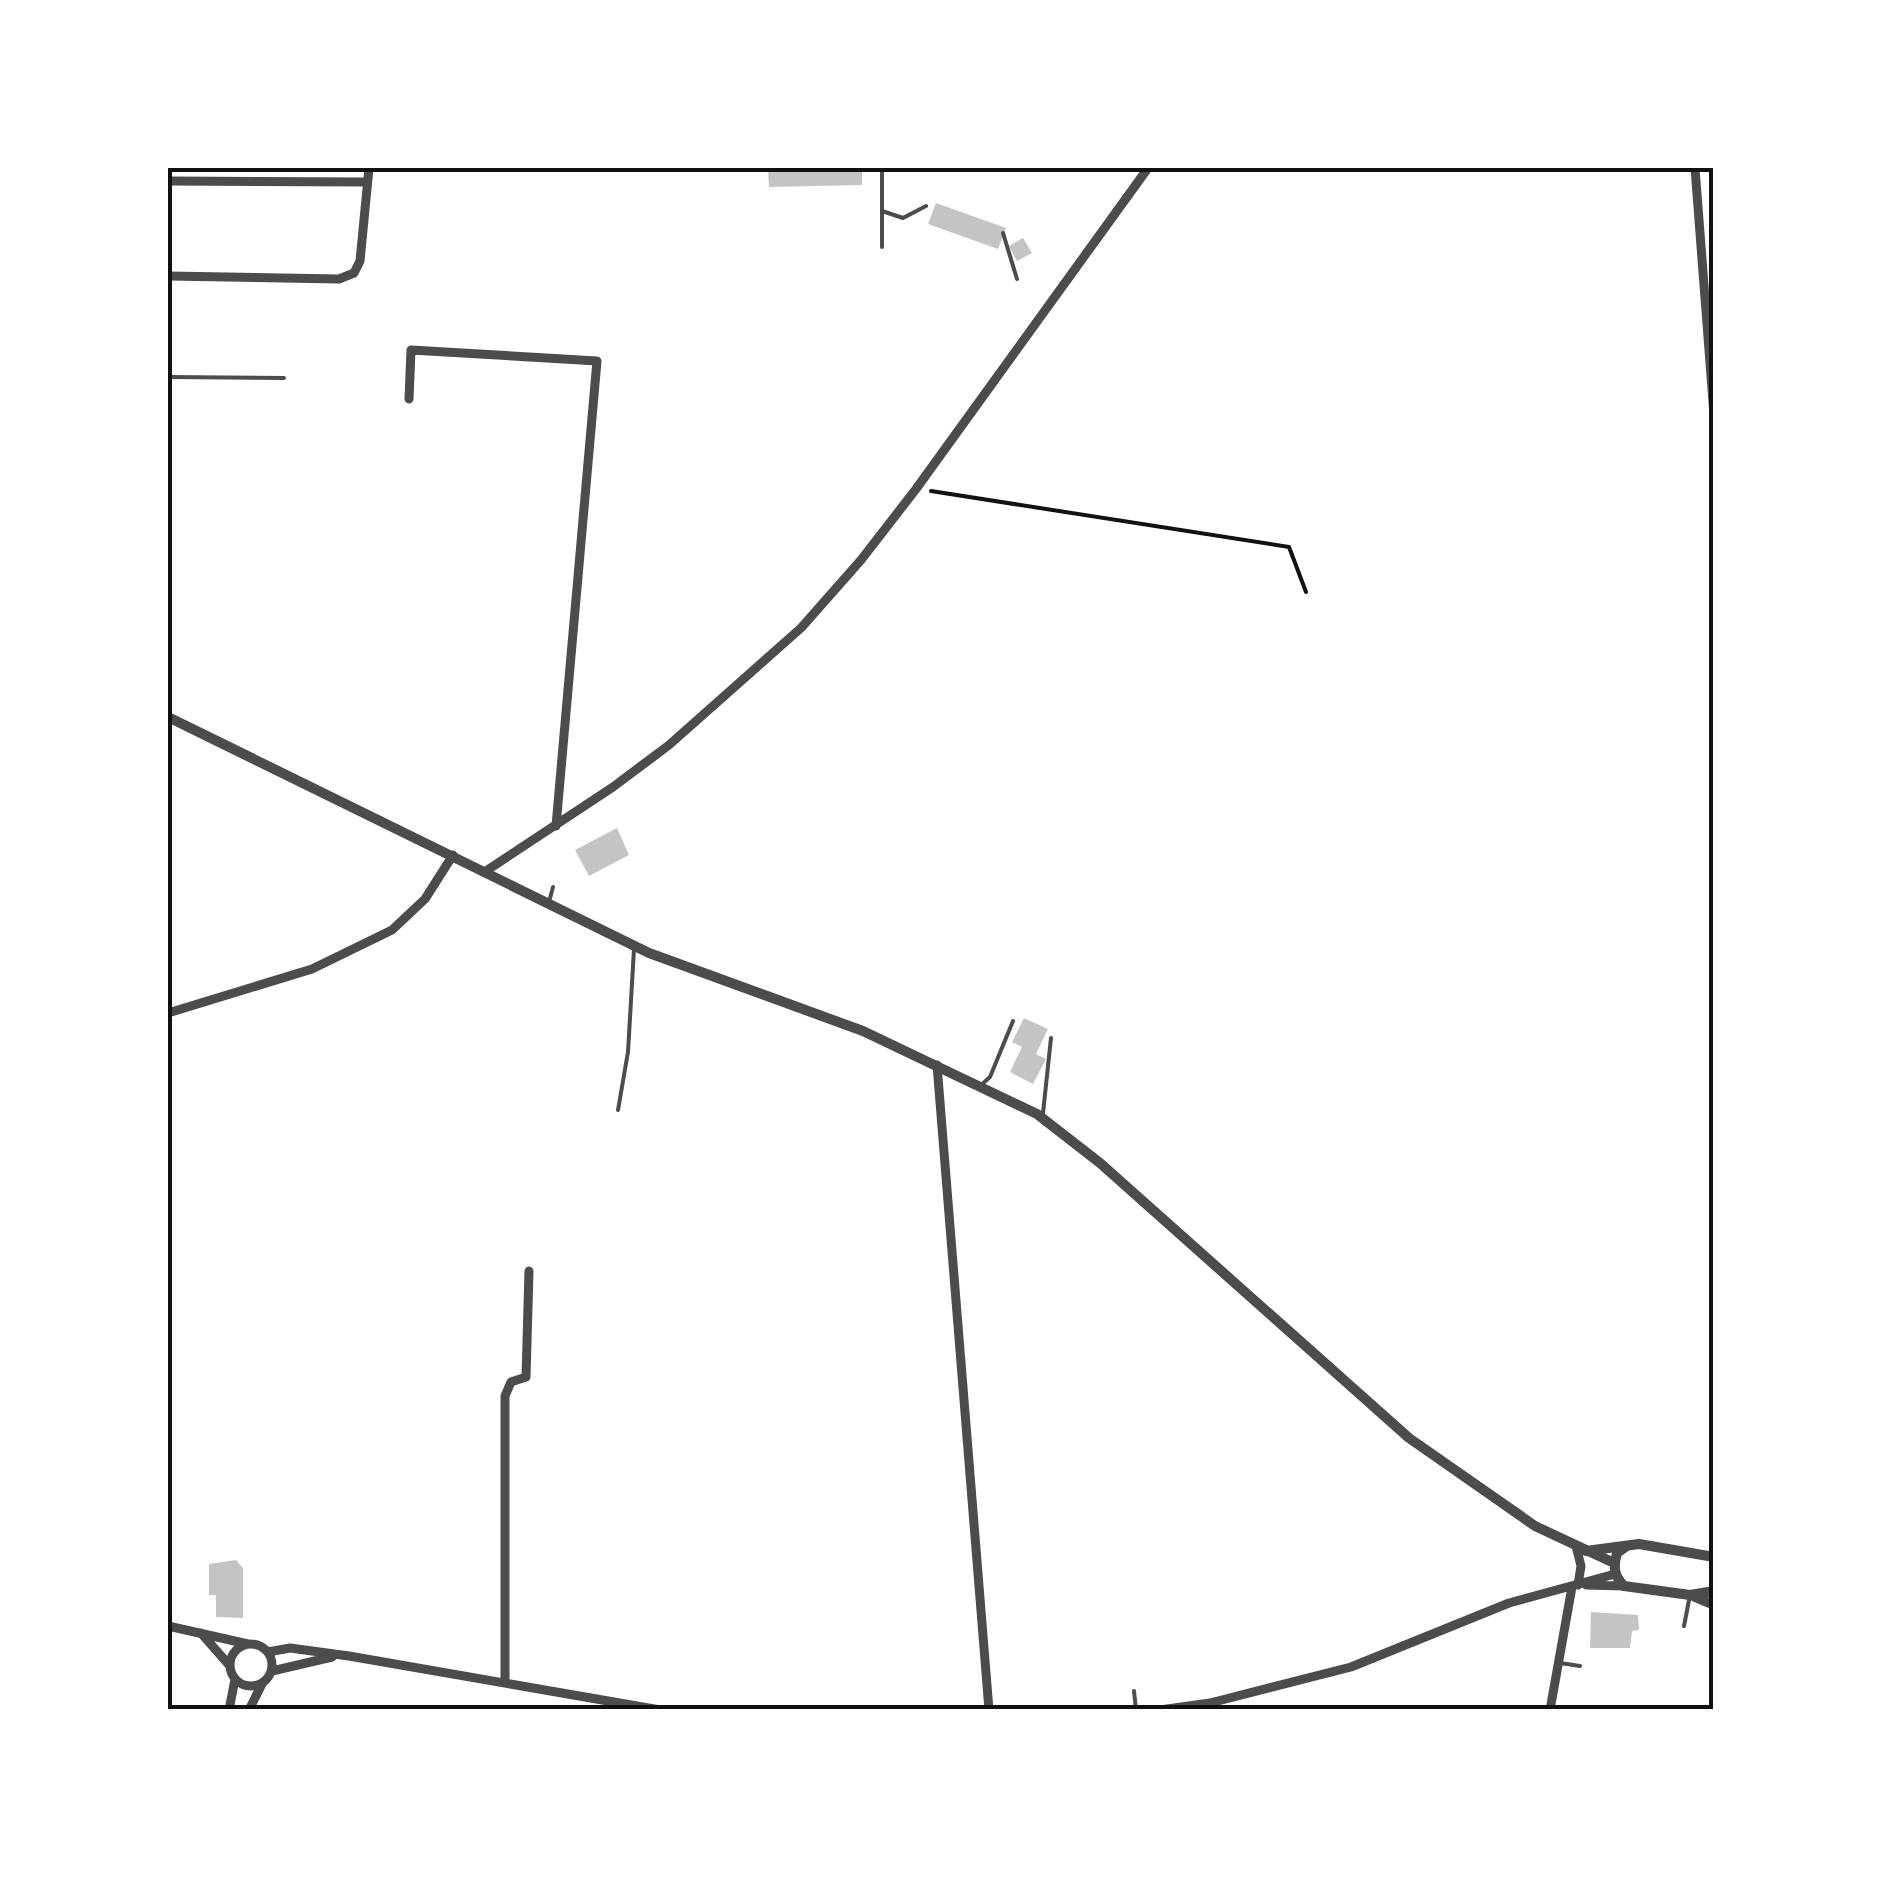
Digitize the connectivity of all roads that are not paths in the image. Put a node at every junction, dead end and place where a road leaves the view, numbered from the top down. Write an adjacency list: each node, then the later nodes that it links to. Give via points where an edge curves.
1 (369, 168): 6 (street)
2 (882, 168): 8 (lane)
3 (1148, 168): 18 (street, via 916,489 802,628 669,745)
4 (1695, 168): 16 (street)
5 (168, 181): 6 (street)
6 (366, 182): 11 (street, via 354,274)
7 (926, 206): 8 (lane, via 903,218)
8 (882, 211): 10 (lane)
9 (1003, 233): 12 (lane)
10 (882, 247)
11 (168, 276)
12 (1017, 279)
13 (168, 377): 14 (lane)
14 (284, 378)
15 (409, 399): 18 (street, via 411,350 597,361)
16 (1714, 415)
17 (168, 717): 19 (street)
18 (556, 826): 20 (street)
19 (452, 855): 20 (street); 24 (street, via 425,899 392,930 312,969)
20 (486, 871): 22 (street)
21 (553, 888): 22 (lane)
22 (549, 902): 23 (street)
23 (634, 944): 27 (street, via 864,1030); 29 (lane)
24 (168, 1013)
25 (1013, 1021): 28 (lane)
26 (1050, 1038): 30 (lane)
27 (937, 1065): 28 (street); 58 (street)
28 (980, 1086): 30 (street)
29 (618, 1110)
30 (1043, 1118): 33 (street, via 1409,1438 1535,1526)
31 (528, 1271): 52 (street, via 526,1377 512,1382 504,1396)
32 (1627, 1546): 33 (street); 34 (street); 35 (street, via 1617,1553)
33 (1580, 1549): 35 (street); 36 (street)
34 (1710, 1552)
35 (1615, 1569): 36 (street); 37 (street)
36 (1575, 1586): 37 (street); 47 (street); 60 (street, via 1508,1603 1352,1667)
37 (1624, 1586): 39 (street)
38 (1714, 1591): 39 (street)
39 (1690, 1595): 40 (street); 42 (lane)
40 (1714, 1605)
41 (168, 1626): 43 (street)
42 (1684, 1626)
43 (199, 1631): 44 (street); 48 (street)
44 (248, 1644): 45 (street); 48 (street, via 232,1654)
45 (268, 1652): 46 (street, via 290,1648); 50 (street)
46 (350, 1656): 50 (street); 52 (street)
47 (1558, 1663): 49 (lane); 61 (street)
48 (230, 1666): 51 (street)
49 (1580, 1666)
50 (272, 1671): 53 (street)
51 (235, 1679): 53 (street); 55 (street)
52 (505, 1682): 57 (street)
53 (262, 1684): 56 (street)
54 (1134, 1691): 59 (lane)
55 (229, 1710)
56 (248, 1710)
57 (660, 1710)
58 (989, 1710)
59 (1136, 1710)
60 (1160, 1710)
61 (1550, 1710)

